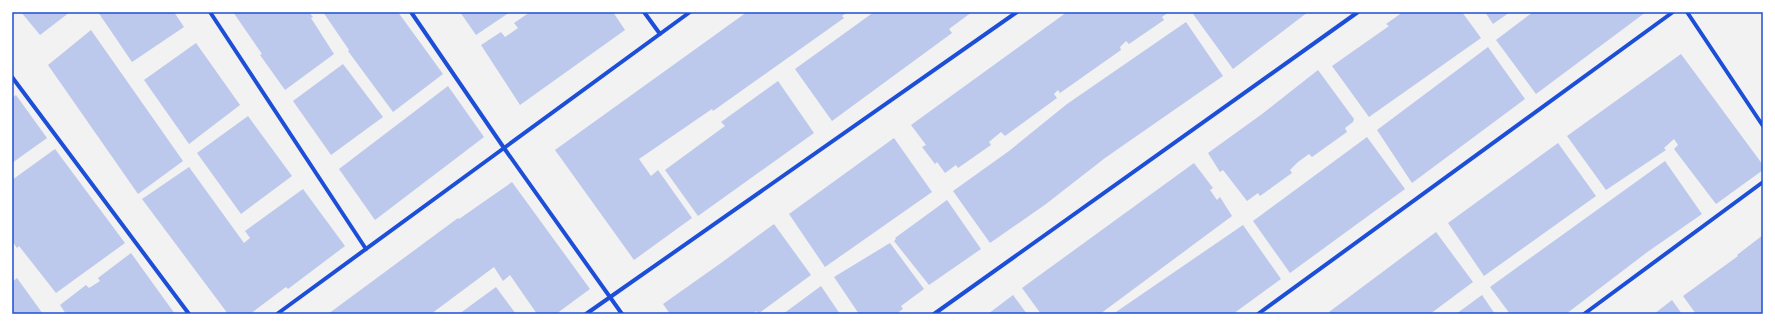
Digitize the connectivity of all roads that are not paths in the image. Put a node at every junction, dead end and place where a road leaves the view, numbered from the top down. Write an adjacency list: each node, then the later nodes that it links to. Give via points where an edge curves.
1 (210, 12): 14 (street)
2 (411, 12): 12 (street)
3 (644, 12): 9 (street)
4 (690, 12): 9 (street)
5 (1017, 12): 15 (street)
6 (1358, 12): 20 (street)
7 (1673, 12): 21 (street)
8 (1686, 12): 11 (street)
9 (660, 34): 12 (street)
10 (12, 77): 16 (street)
11 (1763, 126)
12 (504, 148): 14 (street); 15 (street)
13 (1763, 182): 22 (street)
14 (366, 249): 17 (street)
15 (610, 297): 18 (street); 19 (street)
16 (189, 314)
17 (277, 314)
18 (586, 314)
19 (622, 314)
20 (934, 314)
21 (1258, 314)
22 (1584, 314)

